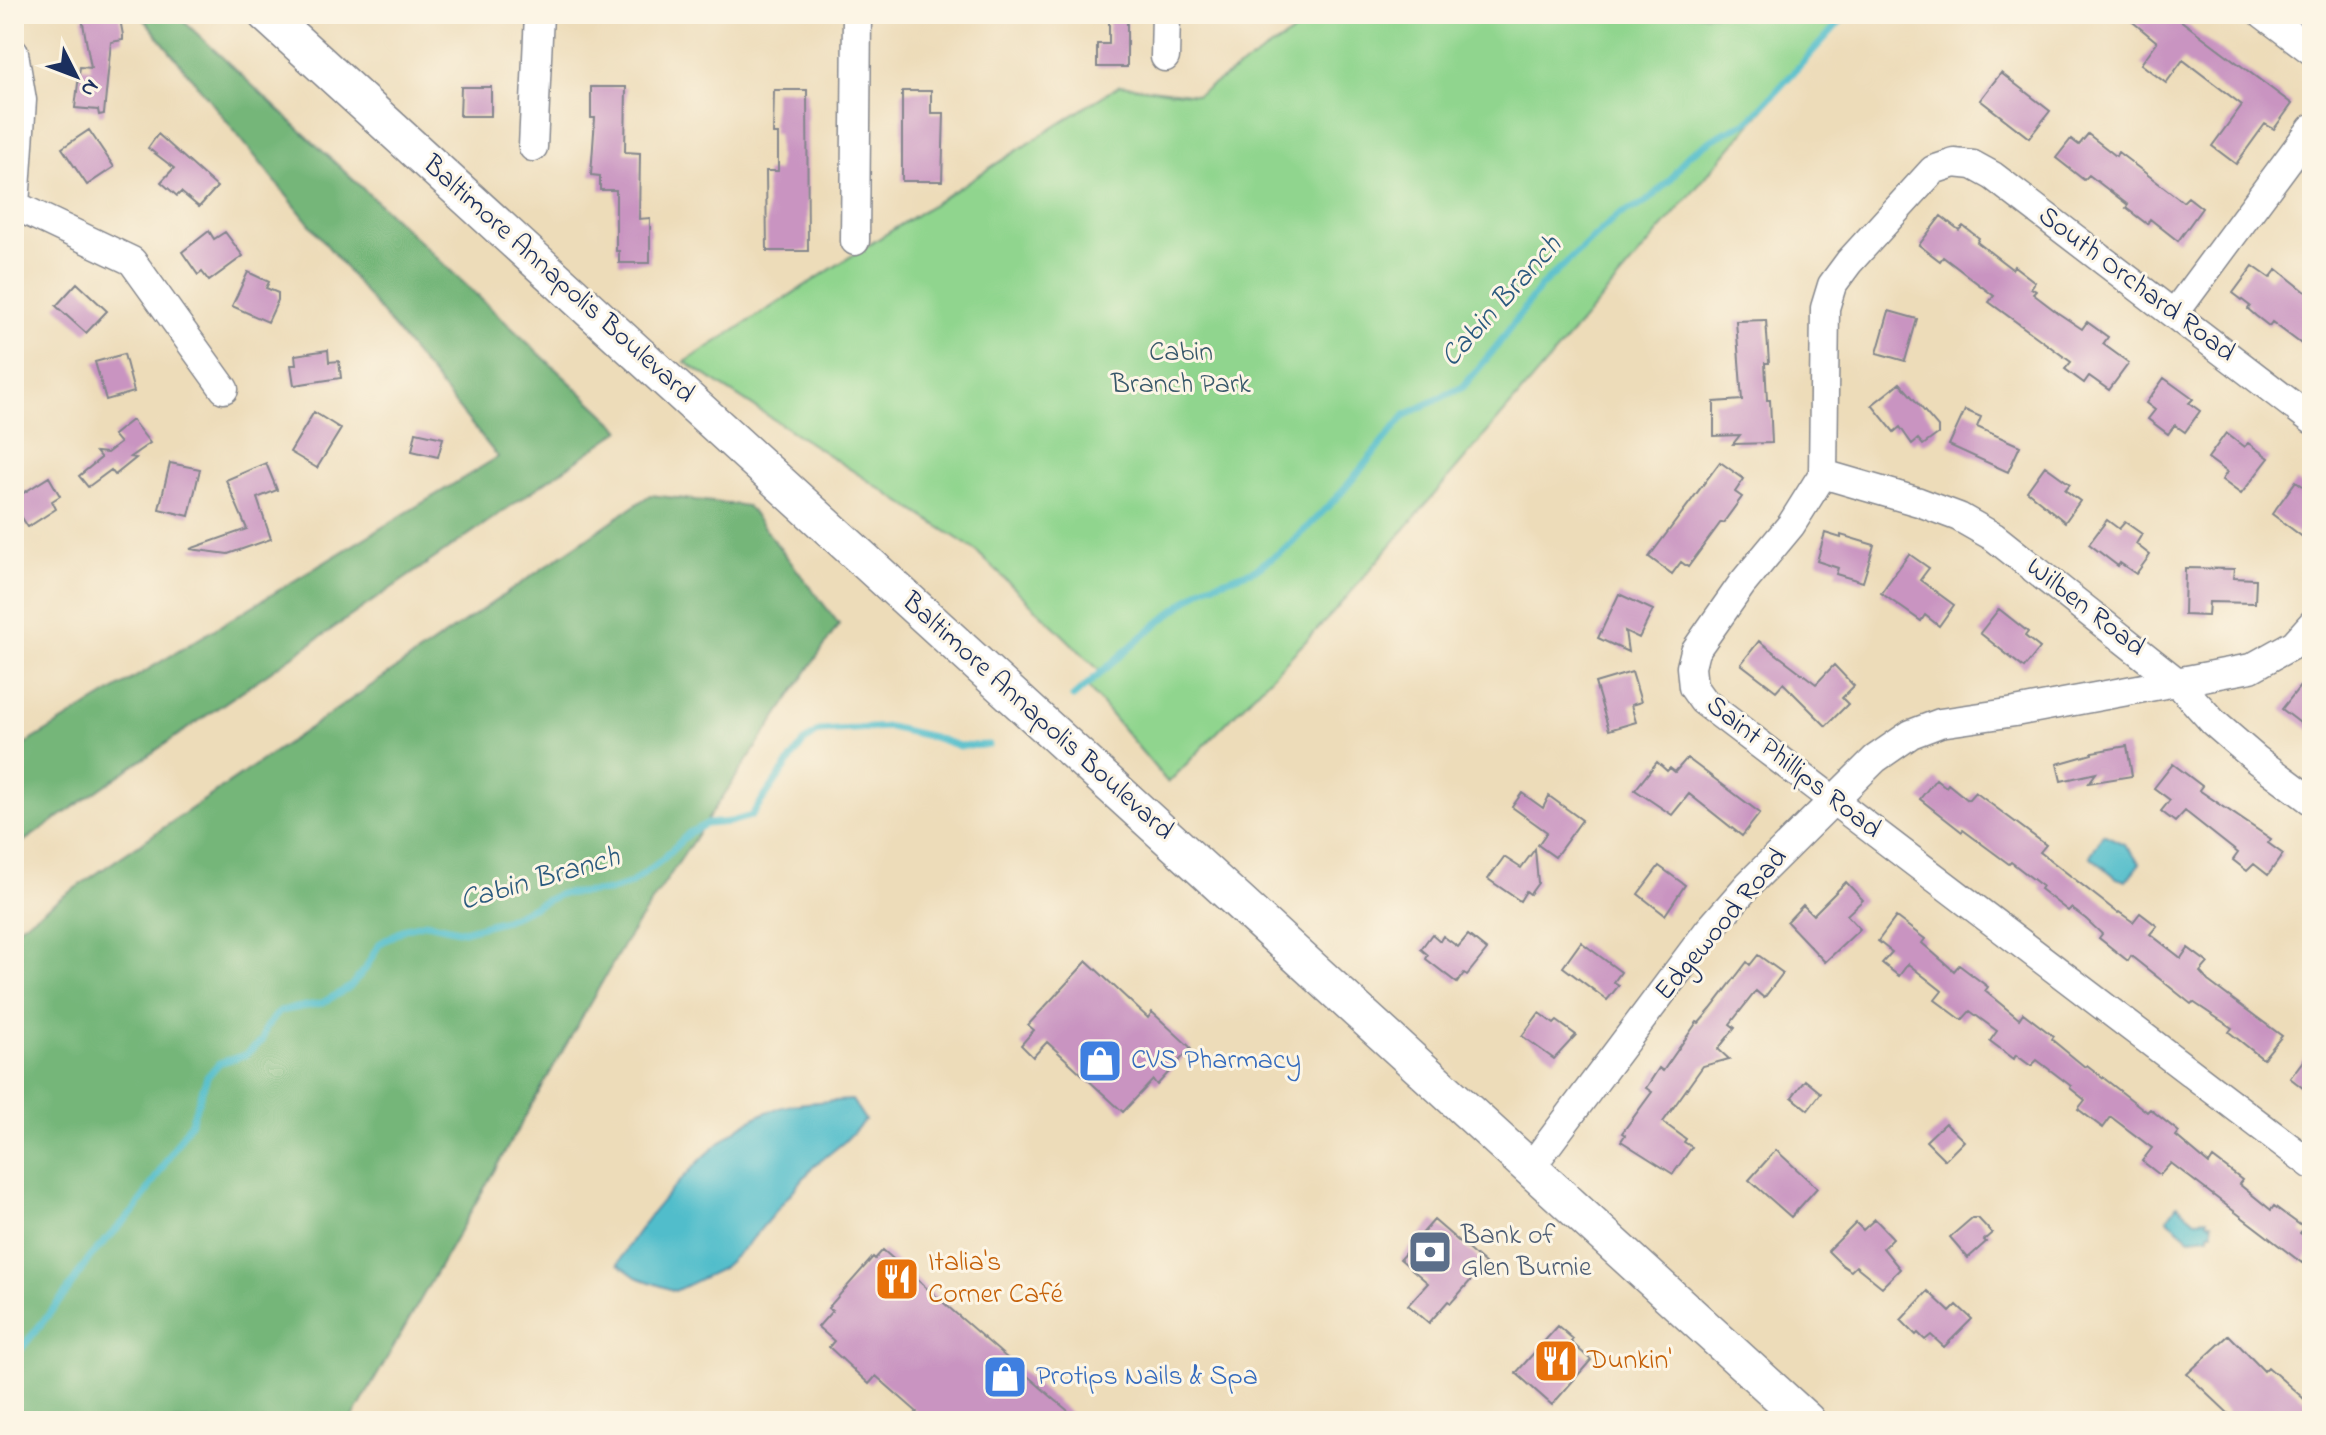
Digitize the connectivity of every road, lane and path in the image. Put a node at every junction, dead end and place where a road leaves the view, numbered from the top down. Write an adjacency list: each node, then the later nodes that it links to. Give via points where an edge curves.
1 (266, 14): 22 (main road, Baltimore Annapolis Boulevard)
2 (539, 14): 10 (street)
3 (857, 14): 12 (street)
4 (1166, 14): 8 (street)
5 (2263, 14): 6 (street)
6 (2312, 51)
7 (14, 53): 11 (street, via 22,100)
8 (1165, 57)
9 (2312, 128): 13 (street)
10 (533, 147)
11 (14, 205): 14 (street, via 132,261)
12 (855, 241)
13 (2174, 314): 15 (street, South Orchard Road); 16 (street, South Orchard Road, via 1993,176 1973,165 1954,163 1933,170 1832,285 1825,308)
14 (224, 389)
15 (2312, 420)
16 (1823, 474): 18 (street, Wilben Road, via 1919,502 1994,537); 19 (street, Saint Phillips Road, via 1695,651 1691,667 1693,687 1703,701)
17 (2312, 624): 18 (street, Edgewood Road, via 2294,644 2251,668)
18 (2177, 682): 19 (street, Edgewood Road, via 1940,723 1911,734 1875,759); 20 (street, Wilben Road, via 2213,722)
19 (1833, 801): 21 (street, Saint Phillips Road); 22 (street, Edgewood Road, via 1708,931)
20 (2312, 801)
21 (2312, 1165)
22 (1531, 1167): 23 (main road, Baltimore Annapolis Boulevard)
23 (1807, 1421)

